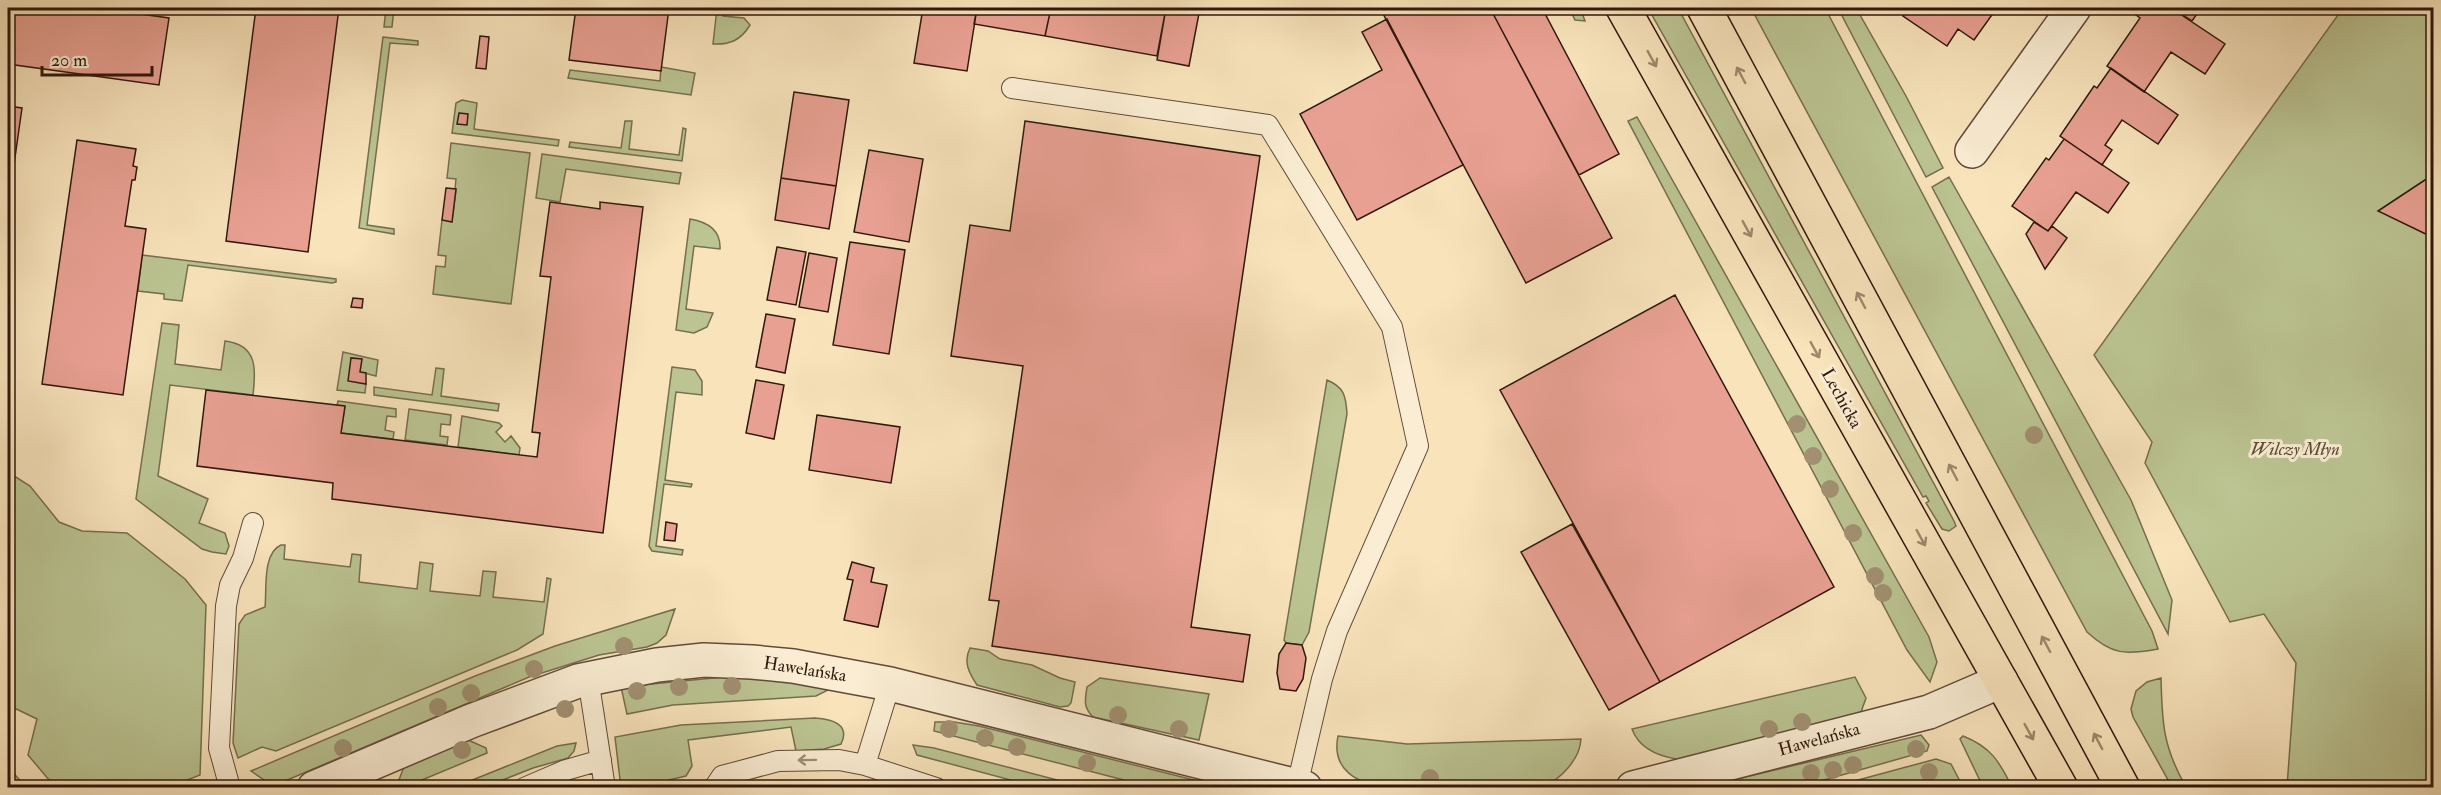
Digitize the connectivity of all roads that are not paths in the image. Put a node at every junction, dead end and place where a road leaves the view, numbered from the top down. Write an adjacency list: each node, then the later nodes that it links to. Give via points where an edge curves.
1 (1623, 8): 8 (main road, Lechicka, one-way to 8)
2 (1704, 8): 21 (main road, one-way to 2)
3 (2074, 8): 5 (street)
4 (1012, 88): 12 (lane, via 1268,125 1392,327 1418,446 1337,631 1322,679)
5 (1972, 151)
6 (253, 523): 13 (lane, via 226,606 219,748)
7 (588, 678): 9 (street, Hawelańska, via 704,660 793,666); 10 (lane); 14 (street, Hawelańska, via 536,695)
8 (2001, 681): 19 (street, Hawelańska, via 1929,712); 20 (main road, Lechicka, one-way to 20)
9 (890, 684): 11 (lane); 12 (street, Hawelańska)
10 (601, 760): 15 (lane); 16 (lane)
11 (865, 765): 17 (lane, one-way to 17, via 839,760 778,761 722,776); 18 (lane)
12 (1301, 787)
13 (230, 788)
14 (314, 788)
15 (524, 788)
16 (605, 788)
17 (714, 788)
18 (936, 788)
19 (1633, 788)
20 (2061, 788)
21 (2123, 788)

